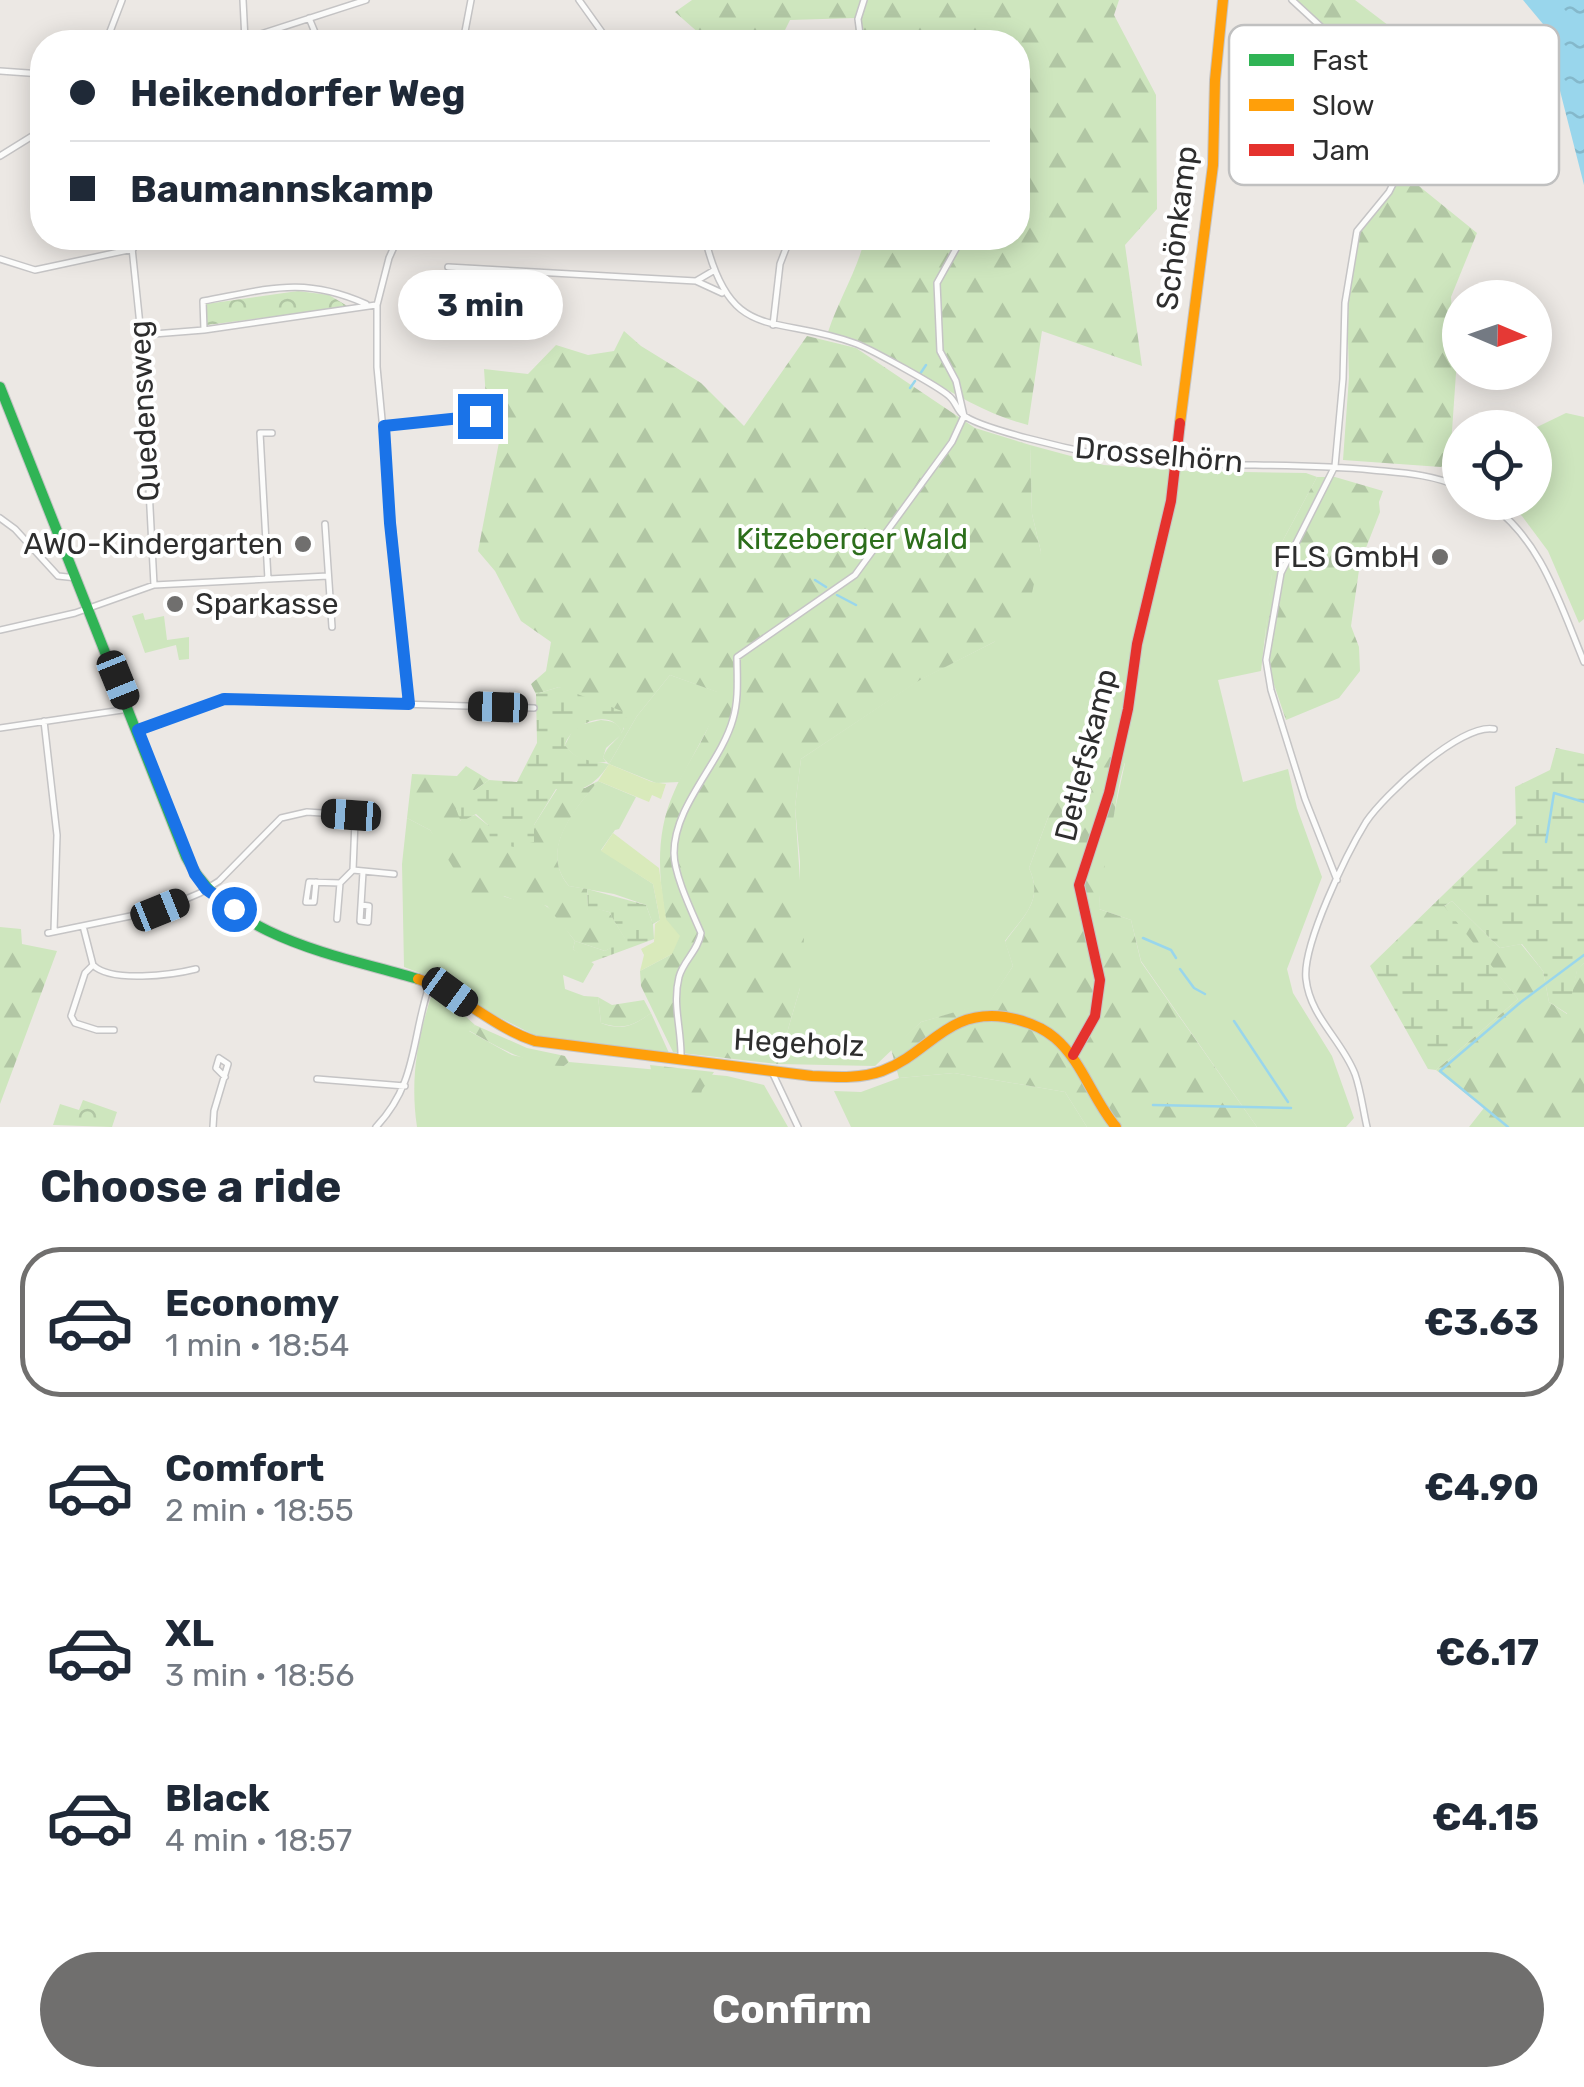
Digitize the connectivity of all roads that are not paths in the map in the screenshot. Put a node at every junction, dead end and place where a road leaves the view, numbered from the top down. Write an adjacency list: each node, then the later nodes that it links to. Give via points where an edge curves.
1 (122, 0): 13 (street)
2 (243, 0): 14 (street)
3 (335, 0): 10 (street)
4 (366, 0): 10 (street)
5 (471, 0): 17 (street)
6 (864, 0): 19 (street)
7 (1223, 0): 45 (street, Schönkamp, via 1213,165)
8 (1292, 0): 12 (street)
9 (581, 1): 18 (street)
10 (335, 10): 11 (street)
11 (309, 18): 15 (street); 16 (street)
12 (1319, 25)
13 (111, 30)
14 (245, 30)
15 (275, 30)
16 (314, 30)
17 (465, 30)
18 (601, 30)
19 (859, 30)
20 (0, 71): 21 (street)
21 (30, 73)
22 (30, 137): 23 (street)
23 (0, 156)
24 (1392, 185): 46 (street, via 1357,230 1345,303)
25 (128, 250): 31 (street, via 35,270)
26 (133, 250): 39 (street, Quedensweg)
27 (392, 250): 36 (street)
28 (708, 250): 33 (street)
29 (785, 250): 37 (street)
30 (955, 250): 42 (street, via 936,284 940,351)
31 (0, 259)
32 (448, 266): 34 (street)
33 (713, 271): 34 (street); 35 (street)
34 (696, 281): 35 (street, Drosselhörn)
35 (724, 294): 37 (street, Drosselhörn)
36 (373, 305): 38 (street); 38 (street, via 334,289 256,292 203,301); 43 (street)
37 (773, 324): 42 (street, Drosselhörn, via 858,344 950,396)
38 (204, 330): 39 (street)
39 (141, 335): 54 (street, Quedensweg)
40 (0, 387): 52 (street)
41 (480, 416): 43 (street)
42 (964, 416): 45 (street, Drosselhörn, via 1101,455); 81 (street, via 942,459 855,575 736,657 734,717 700,782 674,854 700,934 680,971 675,998)
43 (384, 426): 59 (street)
44 (272, 433): 53 (street, via 260,433)
45 (1176, 462): 46 (street, Drosselhörn); 80 (street, Detlefskamp, via 1112,776 1079,885 1100,980 1096,1016)
46 (1335, 466): 47 (street, Drosselhörn); 69 (street, via 1280,573 1266,660)
47 (1442, 478)
48 (0, 518): 52 (street, via 58,576)
49 (1511, 520): 58 (street, via 1546,569)
50 (325, 524): 51 (street)
51 (328, 576): 53 (street); 56 (street)
52 (78, 578): 55 (street)
53 (268, 579): 54 (street)
54 (154, 586): 55 (street)
55 (89, 607): 57 (street); 61 (street)
56 (332, 628)
57 (0, 630)
58 (1584, 662)
59 (409, 704): 60 (street); 65 (street, via 224,699)
60 (534, 708)
61 (130, 709): 62 (street); 65 (street)
62 (44, 721): 63 (street); 75 (street, via 57,835 51,932)
63 (0, 728)
64 (1494, 729): 69 (street, via 1448,746 1414,772 1367,821)
65 (138, 730): 72 (street, via 186,857)
66 (352, 870): 67 (street); 71 (street); 72 (street, via 351,815 292,814)
67 (363, 872): 68 (street); 73 (street)
68 (394, 874)
69 (1336, 880): 90 (street, via 1311,943 1306,982 1311,1005 1354,1072)
70 (316, 882): 71 (street)
71 (340, 882): 74 (street)
72 (206, 889): 75 (street, via 160,910); 78 (street, Hegeholz, via 262,924 339,958)
73 (360, 905)
74 (337, 919)
75 (83, 926): 76 (street)
76 (93, 966): 77 (street, via 109,975); 79 (street, via 71,1016)
77 (196, 969)
78 (430, 983): 81 (street, Hegeholz, via 539,1042); 85 (street)
79 (114, 1030)
80 (1073, 1055): 82 (street, Hegeholz, via 1036,1026 981,1016 937,1031 873,1074); 89 (street, Hegeholz)
81 (681, 1059): 82 (street, Hegeholz)
82 (774, 1071): 88 (street)
83 (224, 1076): 86 (street)
84 (317, 1080): 85 (street)
85 (405, 1086): 87 (street)
86 (213, 1127)
87 (376, 1127)
88 (798, 1127)
89 (1116, 1127)
90 (1367, 1127)

